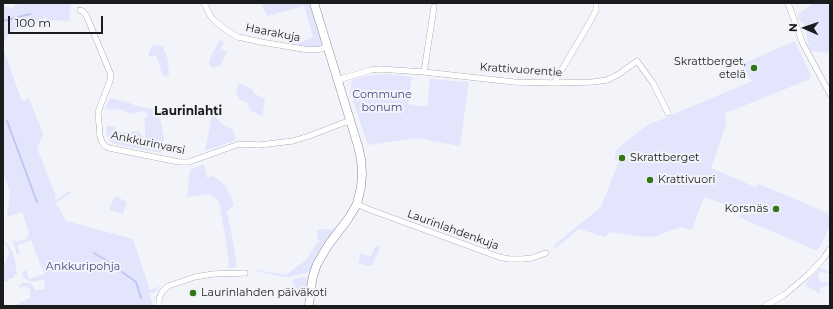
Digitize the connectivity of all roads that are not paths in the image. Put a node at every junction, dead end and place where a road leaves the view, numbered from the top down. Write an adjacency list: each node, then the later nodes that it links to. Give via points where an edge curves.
1 (204, 3): 7 (street, Haarakuja, via 216,22 238,37 309,50)
2 (314, 3): 7 (street)
3 (596, 3): 10 (street, via 591,20)
4 (788, 3): 11 (street, via 803,44)
5 (434, 7): 8 (street)
6 (80, 10): 13 (street, Ankkurinvarsi, via 87,17 111,75 98,108 100,136 109,148 189,162 239,144 259,145 293,141)
7 (328, 46): 9 (street)
8 (424, 72): 9 (street, Krattivuorentie, via 379,69); 10 (street, Krattivuorentie, via 514,82)
9 (338, 80): 13 (street)
10 (554, 83): 12 (street, Krattivuorentie, via 607,80 637,61 653,82)
11 (830, 94)
12 (668, 113)
13 (351, 120): 14 (street, via 362,164 361,187)
14 (356, 204): 16 (street, Laurinlahdenkuja, via 499,257 523,259); 19 (street, via 317,264 311,286)
15 (830, 249): 20 (street, via 796,286)
16 (546, 253)
17 (245, 273): 18 (street, via 195,277 168,286 162,292)
18 (159, 306)
19 (310, 306)
20 (766, 306)

